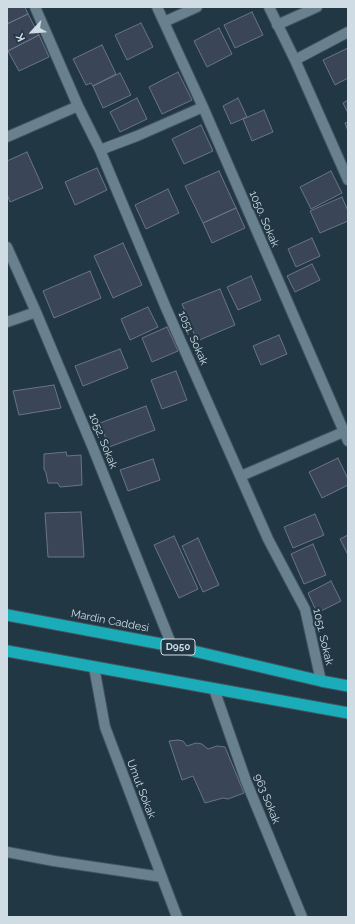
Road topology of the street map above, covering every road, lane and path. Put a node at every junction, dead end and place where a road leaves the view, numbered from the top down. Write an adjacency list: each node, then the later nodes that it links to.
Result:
1 (35, 7): 10 (street, 1051. Sokak)
2 (157, 7): 6 (street, 1050. Sokak)
3 (197, 7): 6 (street)
4 (269, 7): 7 (street)
5 (317, 7): 7 (street)
6 (164, 22): 11 (street, 1050. Sokak)
7 (277, 25): 9 (street)
8 (348, 32): 9 (street)
9 (295, 60): 14 (street)
10 (78, 106): 12 (street); 13 (street, 1051. Sokak)
11 (203, 107): 13 (street); 19 (street, 1050. Sokak)
12 (7, 137)
13 (100, 150): 20 (street, 1051. Sokak)
14 (345, 165): 15 (street)
15 (348, 180)
16 (7, 247): 17 (street, 1052. Sokak)
17 (36, 312): 18 (street); 22 (street, 1052. Sokak)
18 (7, 322)
19 (346, 434): 20 (street)
20 (241, 476): 25 (street, 1051. Sokak)
21 (7, 615): 22 (highway, Mardin Caddesi / D950)
22 (172, 646): 25 (highway, Mardin Caddesi / D950)
23 (7, 651): 24 (highway)
24 (94, 667): 27 (highway); 30 (street, Umut Sokak)
25 (320, 681): 26 (highway, Mardin Caddesi / D950)
26 (348, 686)
27 (214, 689): 28 (highway); 32 (street, 963 Sokak)
28 (348, 713)
29 (7, 852): 30 (street)
30 (162, 877): 31 (street, Umut Sokak)
31 (177, 917)
32 (302, 917)

